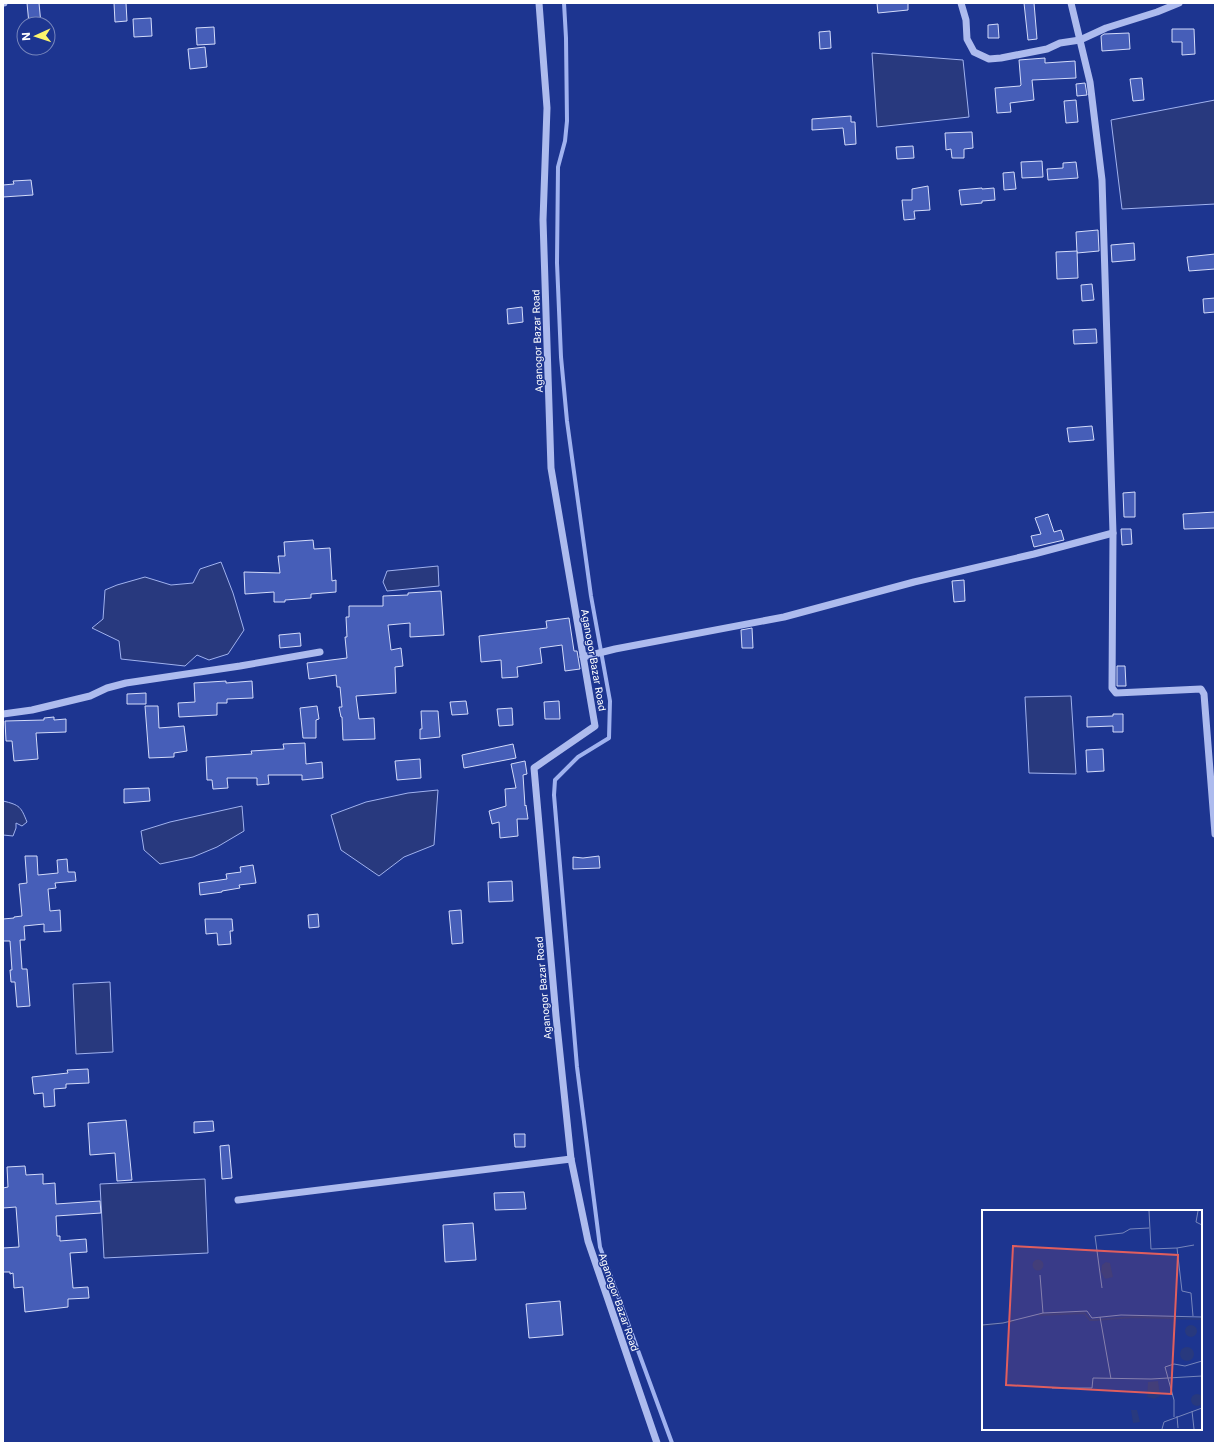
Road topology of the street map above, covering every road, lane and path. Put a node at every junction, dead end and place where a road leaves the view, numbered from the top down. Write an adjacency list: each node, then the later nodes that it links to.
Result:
1 (539, 3): 8 (street, Aganogor Bazar Road)
2 (961, 3): 5 (street)
3 (1071, 3): 5 (street)
4 (1179, 3): 5 (street)
5 (1080, 40): 6 (street)
6 (1113, 533): 8 (street); 10 (street)
7 (320, 652): 9 (street)
8 (583, 657): 11 (street, Aganogor Bazar Road)
9 (3, 714)
10 (1215, 834)
11 (571, 1159): 12 (street); 13 (street, Aganogor Bazar Road)
12 (238, 1200)
13 (657, 1443)

